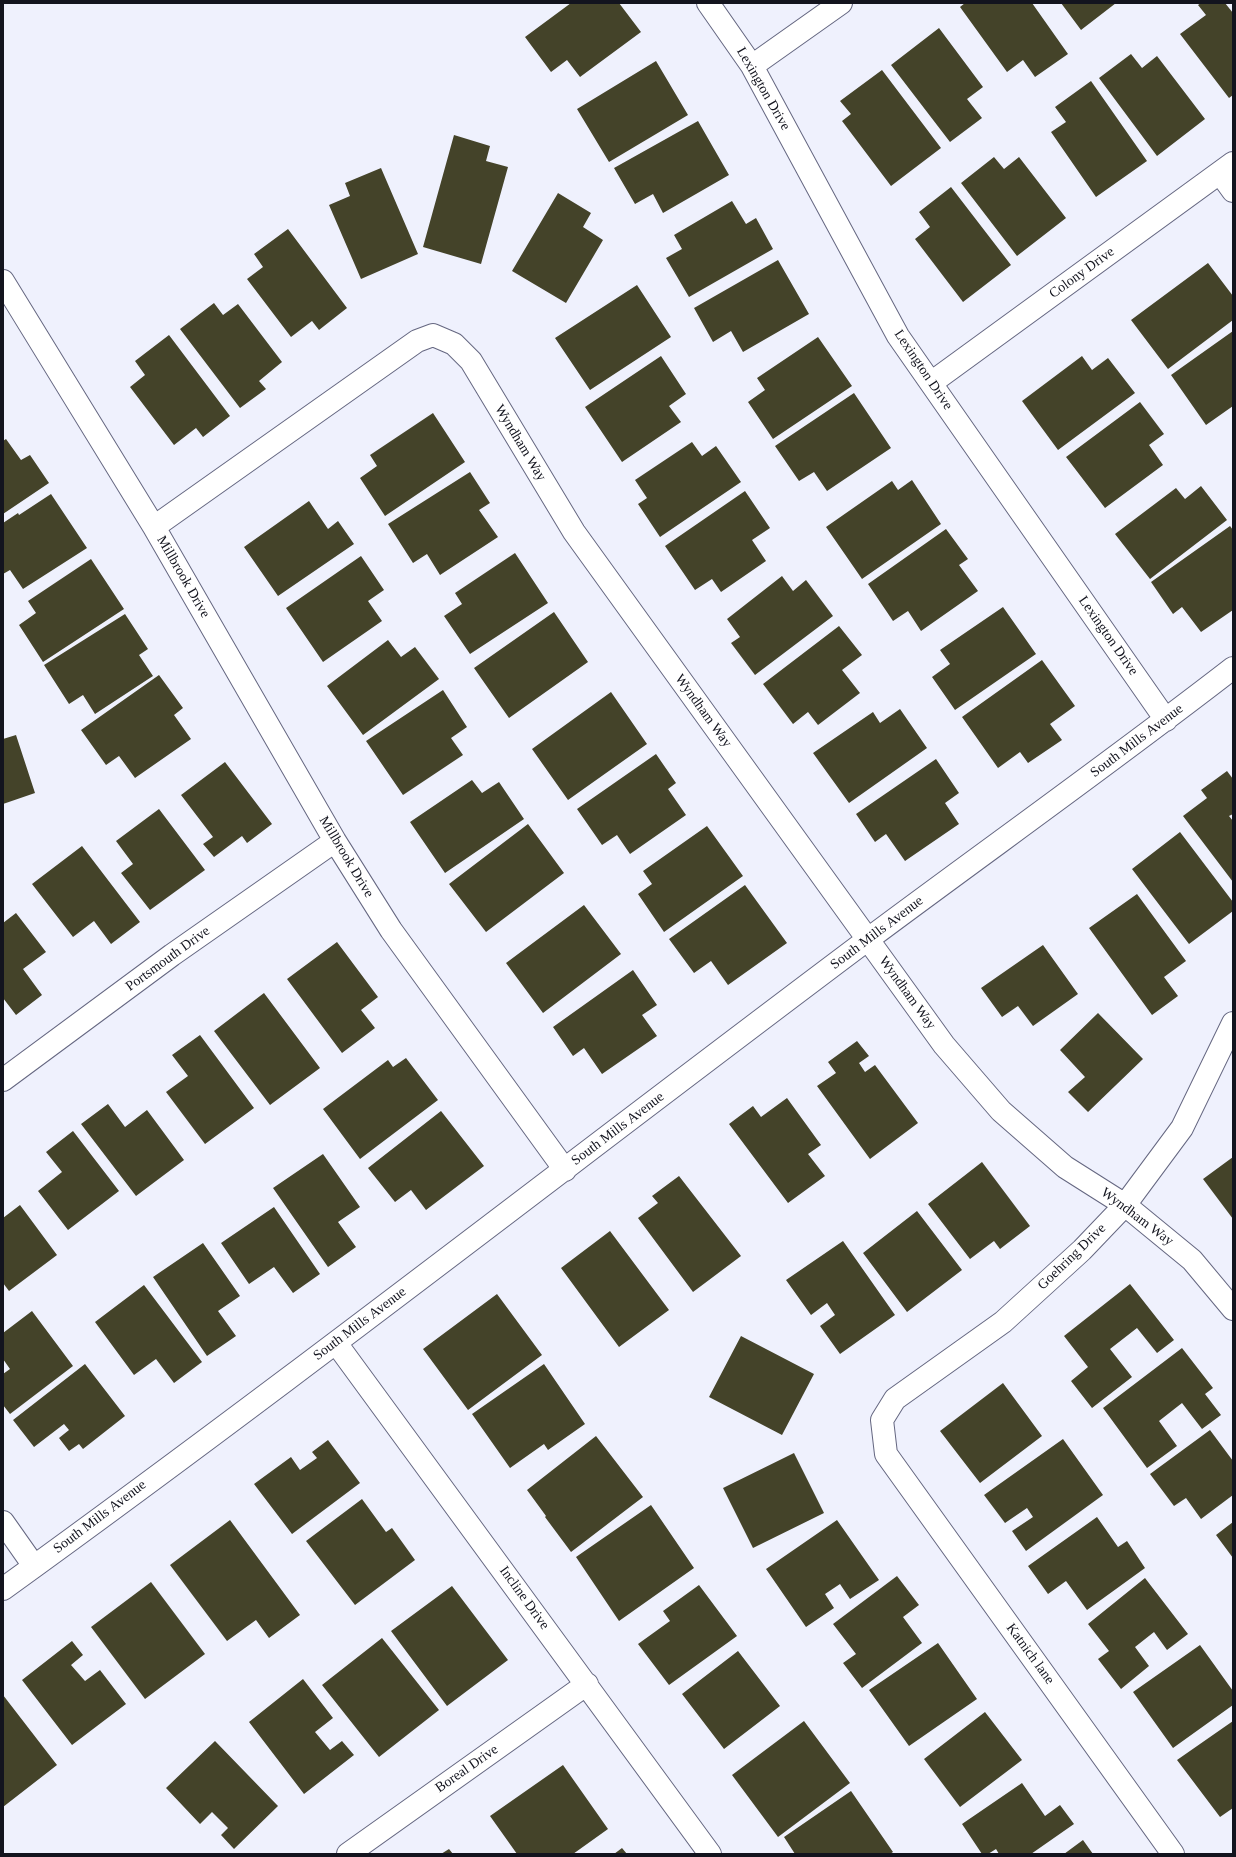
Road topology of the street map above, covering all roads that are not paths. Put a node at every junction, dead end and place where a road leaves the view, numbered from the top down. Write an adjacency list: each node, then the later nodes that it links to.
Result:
1 (708, 3): 3 (street, Lexington Drive)
2 (841, 3): 3 (street)
3 (752, 66): 7 (street, Lexington Drive)
4 (1226, 168): 5 (street); 7 (street, Colony Drive)
5 (1233, 191)
6 (3, 281): 8 (street, Millbrook Drive)
7 (931, 383): 10 (street, Lexington Drive)
8 (154, 527): 11 (street, Millbrook Drive); 12 (street, Wyndham Way)
9 (1233, 668): 10 (street, South Mills Avenue)
10 (1166, 720): 12 (street, South Mills Avenue)
11 (335, 841): 14 (street, Portsmouth Drive); 15 (street, Millbrook Drive)
12 (868, 939): 15 (street, South Mills Avenue); 16 (street, Wyndham Way)
13 (1233, 1023): 16 (street, Goehring Drive)
14 (3, 1080)
15 (565, 1170): 18 (street, South Mills Avenue)
16 (1125, 1205): 17 (street, Wyndham Way); 19 (street, Goehring Drive)
17 (1233, 1309)
18 (336, 1343): 21 (street, South Mills Avenue); 23 (street, Incline Drive)
19 (886, 1454): 26 (street, Katnich lane)
20 (3, 1522): 21 (street)
21 (34, 1566): 22 (street, South Mills Avenue)
22 (3, 1588)
23 (587, 1684): 24 (street, Boreal Drive); 25 (street, Incline Drive)
24 (348, 1854)
25 (710, 1854)
26 (1173, 1854)

